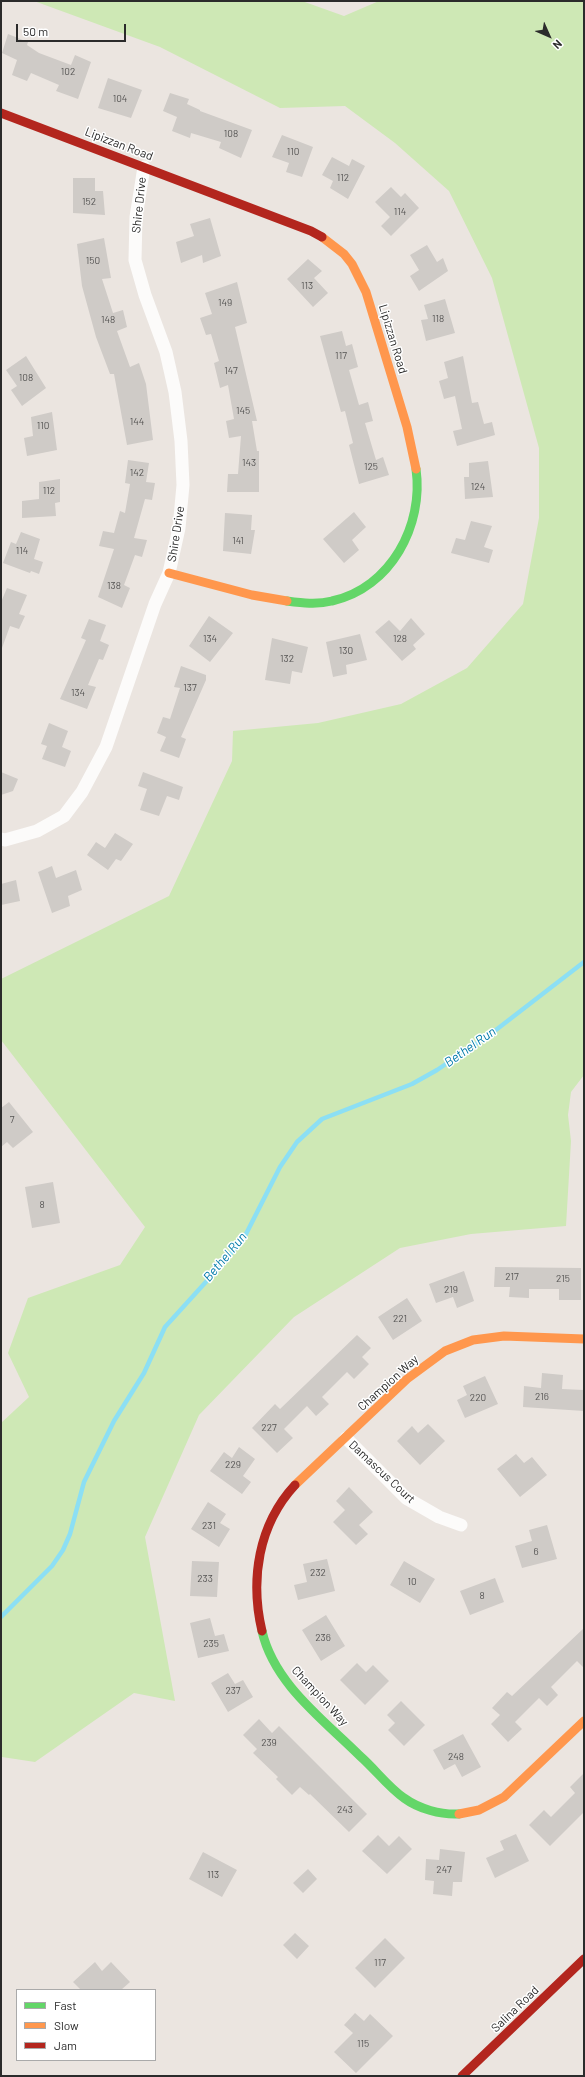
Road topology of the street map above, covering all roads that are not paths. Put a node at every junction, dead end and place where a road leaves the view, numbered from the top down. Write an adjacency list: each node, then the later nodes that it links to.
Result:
1 (1, 113): 2 (street, Lipizzan Road)
2 (144, 167): 3 (street, Shire Drive); 3 (street, Lipizzan Road)
3 (170, 573): 4 (street, Shire Drive)
4 (1, 839)
5 (584, 1339): 6 (street, Champion Way)
6 (346, 1438): 7 (street, Damascus Court); 8 (street, Champion Way)
7 (461, 1525)
8 (584, 1721)
9 (584, 1959): 10 (street, Salina Road)
10 (462, 2076)

